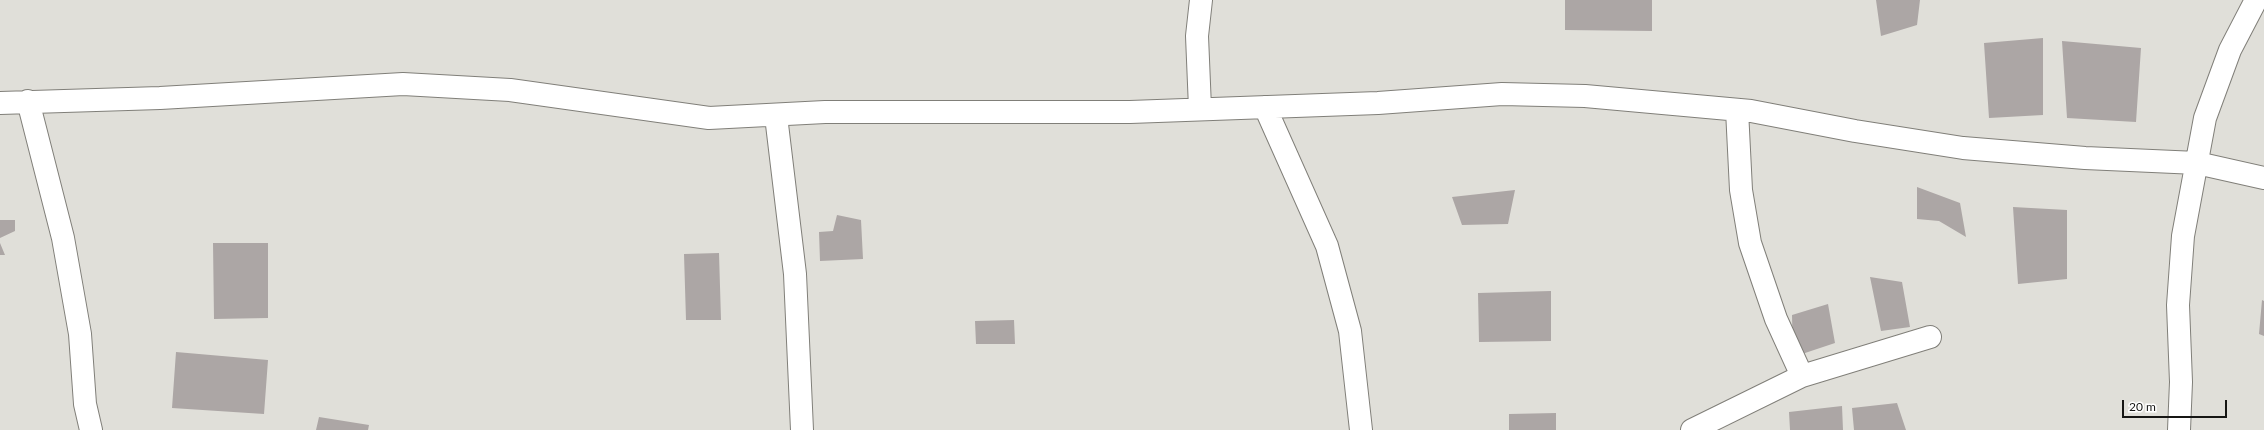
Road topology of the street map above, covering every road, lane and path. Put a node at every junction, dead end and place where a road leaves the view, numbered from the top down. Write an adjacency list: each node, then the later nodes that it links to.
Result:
1 (1201, 0): 6 (street)
2 (2256, 0): 9 (street)
3 (28, 101): 4 (street); 8 (street); 13 (street)
4 (0, 103)
5 (1265, 107): 6 (street); 7 (street); 15 (street)
6 (1200, 108): 8 (street)
7 (1737, 110): 9 (street); 12 (street)
8 (776, 116): 14 (street)
9 (2196, 163): 10 (street); 17 (street)
10 (2264, 178)
11 (1930, 338): 12 (street)
12 (1802, 376): 16 (street)
13 (91, 430)
14 (802, 430)
15 (1361, 430)
16 (1692, 430)
17 (2179, 430)

